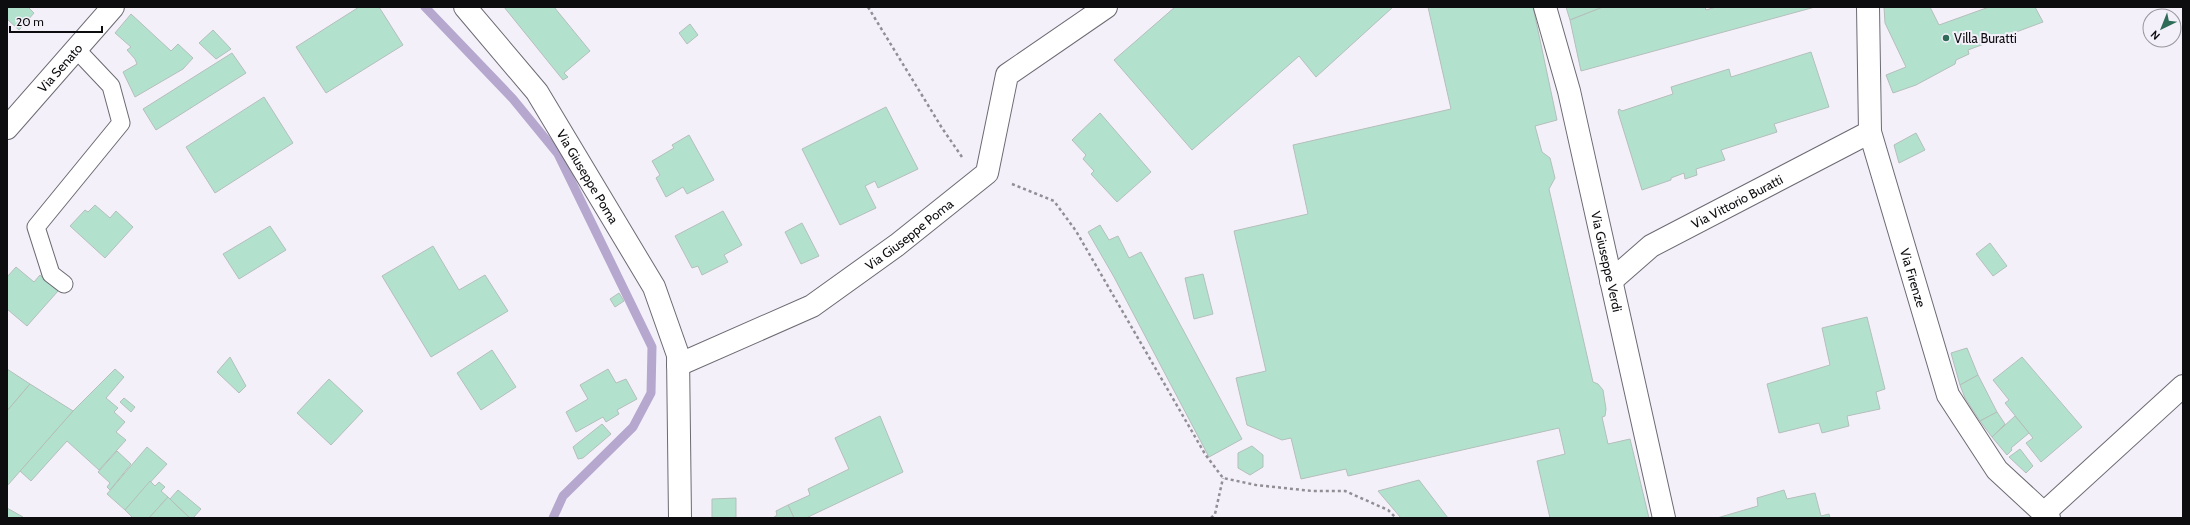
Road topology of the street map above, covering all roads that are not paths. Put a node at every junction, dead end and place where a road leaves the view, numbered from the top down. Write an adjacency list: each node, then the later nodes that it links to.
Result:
1 (113, 7): 6 (street, Via Senato)
2 (465, 7): 11 (street, Via Giuseppe Poma)
3 (1106, 7): 11 (street, Via Giuseppe Poma)
4 (1545, 7): 9 (street, Via Giuseppe Verdi)
5 (1868, 7): 8 (street, Via Firenze)
6 (76, 49): 7 (street, Via Senato); 10 (lane)
7 (7, 128)
8 (1870, 132): 9 (street, Via Vittorio Buratti); 13 (street, Via Firenze)
9 (1612, 281): 15 (street, Via Giuseppe Verdi)
10 (64, 284)
11 (678, 365): 14 (street, Via Giuseppe Poma)
12 (2183, 386): 13 (street, Via Firenze)
13 (2046, 516)
14 (680, 518)
15 (1664, 518)

